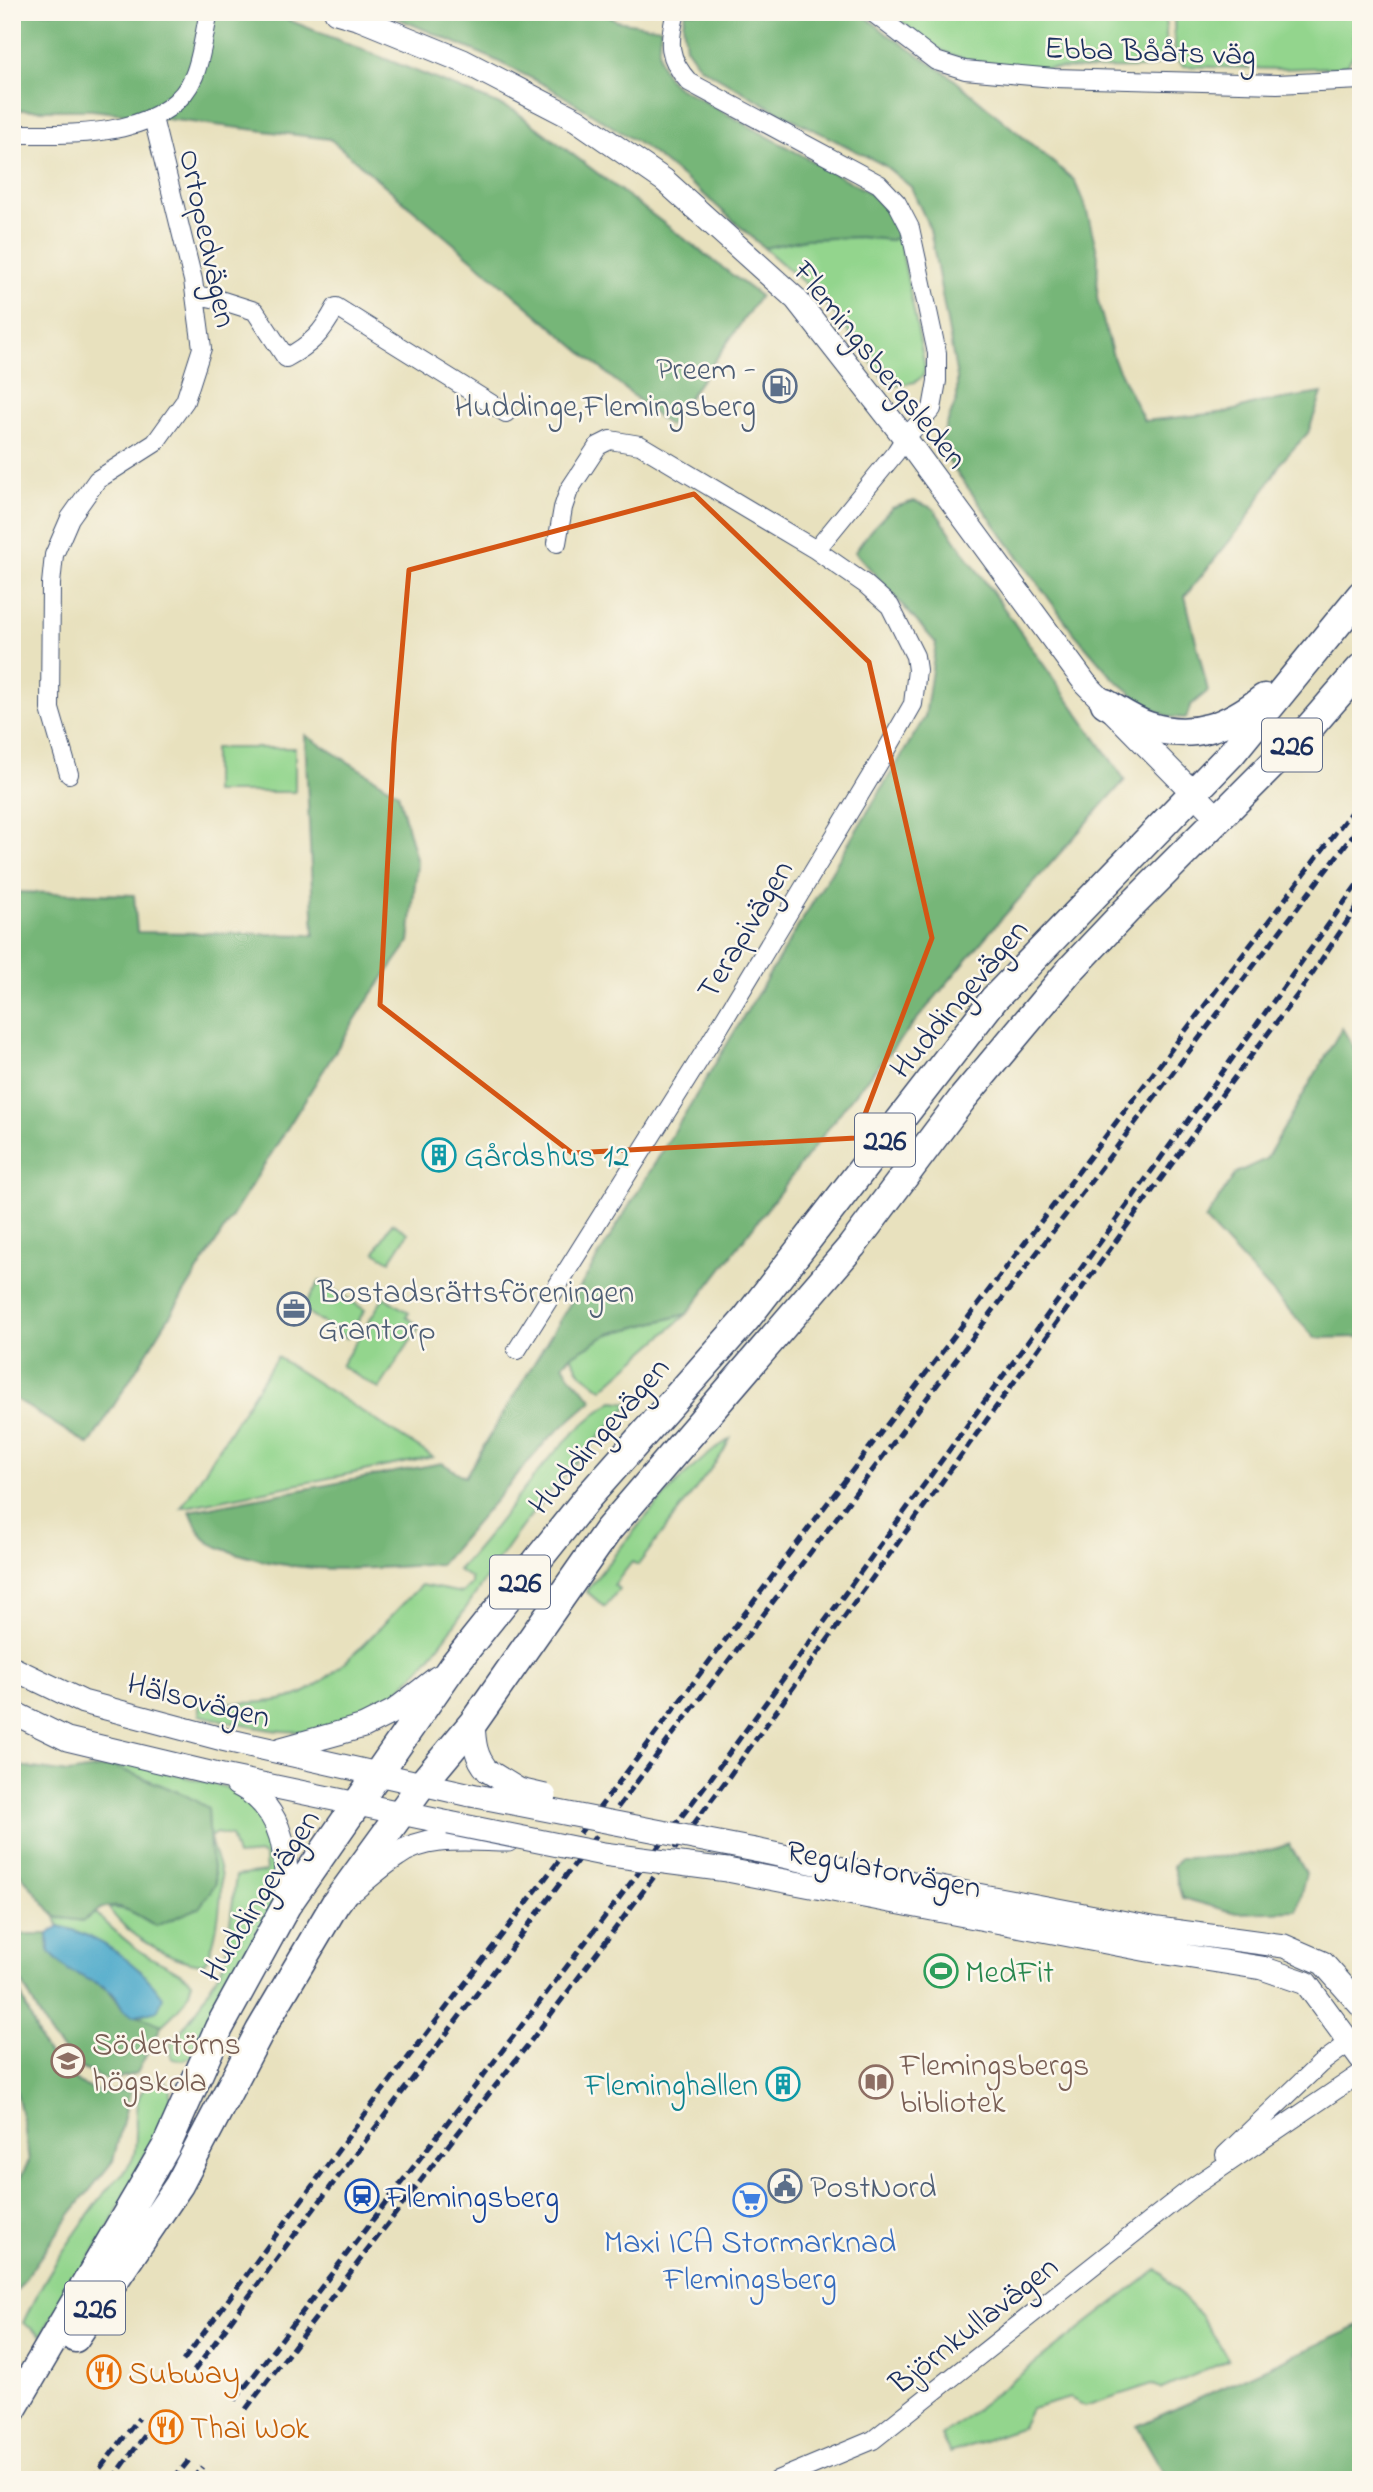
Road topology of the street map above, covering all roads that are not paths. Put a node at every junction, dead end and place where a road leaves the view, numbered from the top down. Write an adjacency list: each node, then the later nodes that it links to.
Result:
1 (209, 12): 6 (street)
2 (336, 12): 10 (street, Flemingsbergsleden)
3 (676, 12): 10 (street)
4 (872, 12): 5 (street, Ebba Bååts väg)
5 (1361, 80)
6 (153, 118): 7 (street); 8 (street, Ortopedvägen)
7 (12, 134)
8 (196, 295): 9 (street); 17 (street, Ortopedvägen)
9 (506, 413)
10 (905, 438): 12 (street); 16 (street, Flemingsbergsleden)
11 (557, 543): 12 (street, Terapivägen)
12 (816, 550): 20 (street, Terapivägen)
13 (1361, 595): 14 (main road, Huddingevägen / 226)
14 (1301, 667): 16 (main road); 18 (main road, Huddingevägen / 226)
15 (1361, 668): 19 (main road, 226)
16 (1105, 703): 18 (street, Flemingsbergsleden)
17 (69, 774)
18 (1193, 792): 19 (street, Flemingsbergsleden); 21 (main road, Huddingevägen / 226)
19 (1219, 819): 24 (main road, 226)
20 (517, 1350)
21 (452, 1667): 25 (street); 26 (main road, Huddingevägen / 226)
22 (12, 1668): 25 (street, Hälsovägen)
23 (12, 1712): 27 (street)
24 (472, 1723): 28 (main road, 226); 32 (street, bridge)
25 (275, 1751): 26 (street, Hälsovägen)
26 (377, 1774): 28 (street, Regulatorvägen); 29 (main road, Huddingevägen / 226)
27 (218, 1775): 29 (street); 34 (street)
28 (422, 1784): 30 (main road, 226); 32 (street, Regulatorvägen, bridge)
29 (356, 1804): 30 (street, Regulatorvägen); 34 (main road, Huddingevägen / 226)
30 (401, 1813): 31 (street, Regulatorvägen); 33 (main road, 226)
31 (444, 1832): 33 (street); 35 (street, Regulatorvägen, bridge)
32 (755, 1850): 35 (street, Regulatorvägen)
33 (335, 1904): 41 (main road, 226)
34 (286, 1906): 40 (main road, Huddingevägen / 226)
35 (1153, 1939): 36 (street, Regulatorvägen); 37 (street, Regulatorvägen)
36 (1361, 2006)
37 (1357, 2045): 39 (street, Björnkullavägen)
38 (1361, 2073): 39 (street, Björnkullavägen)
39 (1190, 2189): 42 (street, Björnkullavägen)
40 (12, 2410)
41 (12, 2430)
42 (777, 2480)

